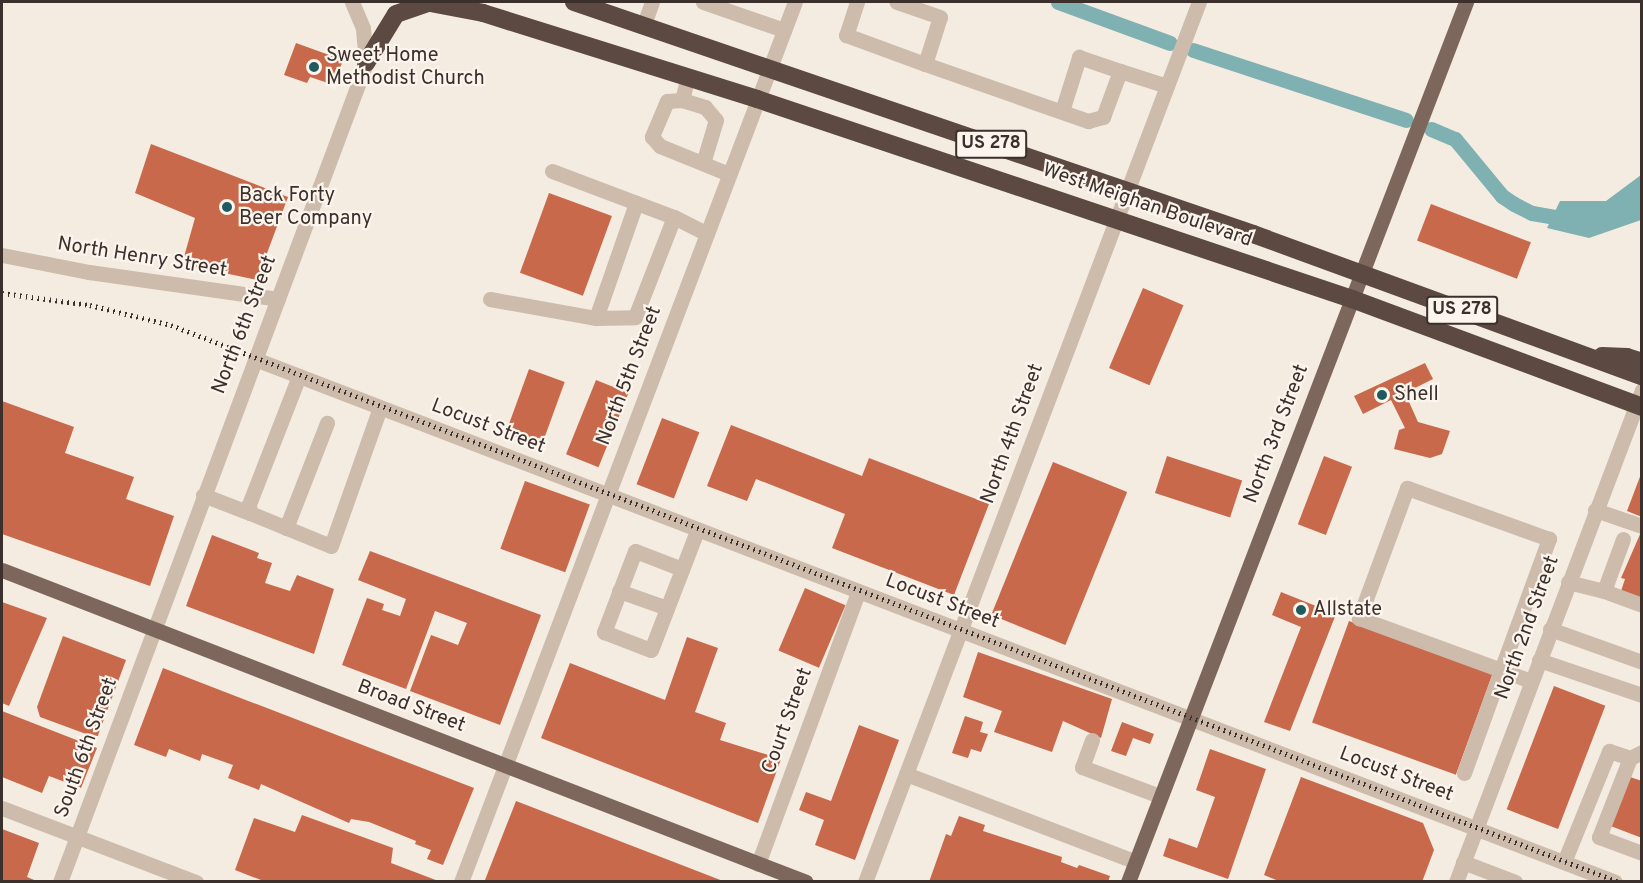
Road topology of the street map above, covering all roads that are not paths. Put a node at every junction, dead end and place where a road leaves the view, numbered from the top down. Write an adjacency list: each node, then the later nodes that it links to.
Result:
1 (352, 2): 13 (street, North 6th Street)
2 (428, 2): 13 (highway); 17 (highway, West Meighan Boulevard / US 278)
3 (574, 2): 11 (highway, West Meighan Boulevard / US 278)
4 (652, 2): 11 (street)
5 (702, 2): 12 (street)
6 (795, 2): 12 (street, North 5th Street)
7 (857, 2): 14 (street)
8 (897, 2): 14 (street)
9 (1199, 2): 18 (street, North 4th Street)
10 (1466, 2): 31 (main road, North 3rd Street)
11 (644, 24): 15 (highway, West Meighan Boulevard / US 278)
12 (784, 30): 15 (street, North 5th Street)
13 (366, 63): 34 (street, North 6th Street)
14 (925, 64): 21 (street)
15 (771, 66): 19 (street, North 5th Street); 25 (highway, West Meighan Boulevard / US 278)
16 (1120, 70): 18 (street); 21 (street); 21 (street)
17 (688, 76): 19 (highway, West Meighan Boulevard / US 278); 20 (street)
18 (1167, 86): 25 (street, North 4th Street)
19 (757, 99): 24 (street, North 5th Street); 28 (highway, West Meighan Boulevard / US 278)
20 (682, 100): 22 (street); 22 (street)
21 (1062, 111)
22 (703, 163): 24 (street)
23 (552, 171): 26 (street)
24 (729, 174): 29 (street, North 5th Street)
25 (1127, 190): 28 (street, North 4th Street); 31 (highway, West Meighan Boulevard / US 278)
26 (636, 203): 27 (street); 35 (street)
27 (674, 217): 29 (street); 35 (street)
28 (1115, 220): 33 (highway, West Meighan Boulevard / US 278); 62 (street, North 4th Street)
29 (707, 234): 45 (street, North 5th Street)
30 (2, 255): 34 (street, North Henry Street)
31 (1361, 274): 33 (main road, North 3rd Street); 36 (highway, West Meighan Boulevard / US 278)
32 (490, 299): 35 (street)
33 (1352, 299): 41 (highway, West Meighan Boulevard / US 278); 68 (main road, North 3rd Street)
34 (278, 300): 37 (street, North 6th Street)
35 (596, 318)
36 (1563, 346): 38 (highway); 40 (highway, West Meighan Boulevard / US 278)
37 (255, 359): 39 (street, Locust Street); 44 (street, North 6th Street)
38 (1641, 362)
39 (299, 376): 42 (street, Locust Street); 47 (street)
40 (1641, 376)
41 (1640, 402): 46 (street, North 2nd Street)
42 (381, 408): 45 (street, Locust Street); 49 (street)
43 (327, 423): 49 (street)
44 (203, 495): 47 (street); 60 (street, North 6th Street)
45 (606, 495): 50 (street, Locust Street); 71 (street, North 5th Street)
46 (1595, 510): 48 (street); 54 (street, North 2nd Street)
47 (250, 513): 49 (street)
48 (1641, 526)
49 (286, 528)
50 (697, 531): 52 (street); 57 (street, Locust Street)
51 (1623, 539): 56 (street)
52 (682, 569): 55 (street); 59 (street)
53 (2, 570): 60 (main road, Broad Street)
54 (1568, 582): 56 (street); 61 (street, North 2nd Street)
55 (619, 591): 59 (street); 59 (street)
56 (1604, 591): 58 (street)
57 (858, 592): 62 (street, Locust Street); 82 (street, Court Street)
58 (1641, 605)
59 (667, 608)
60 (152, 629): 71 (main road, Broad Street); 77 (street, South 6th Street)
61 (1550, 629): 63 (street, North 2nd Street); 64 (street)
62 (961, 632): 68 (street, Locust Street); 73 (street, North 4th Street)
63 (1539, 660): 66 (street, North 2nd Street); 67 (street)
64 (1641, 662)
65 (1501, 670): 65 (street); 66 (street); 72 (street)
66 (1531, 681): 76 (street, North 2nd Street)
67 (1641, 695)
68 (1190, 718): 74 (main road, North 3rd Street); 76 (street, Locust Street)
69 (1092, 740): 74 (street)
70 (1636, 755): 78 (street); 81 (street)
71 (507, 767): 82 (main road, Broad Street); 85 (street, North 5th Street)
72 (1464, 773)
73 (906, 774): 79 (street); 87 (street, North 4th Street)
74 (1160, 796): 79 (main road, North 3rd Street)
75 (2, 808): 77 (street)
76 (1476, 828): 80 (street, North 2nd Street); 81 (street, Locust Street)
77 (78, 835): 83 (street, South 6th Street); 84 (street)
78 (1641, 853)
79 (1136, 862): 88 (main road, North 3rd Street)
80 (1463, 862): 89 (street, North 2nd Street); 90 (street)
81 (1564, 862): 91 (street, Locust Street)
82 (758, 864): 86 (main road, Broad Street)
83 (60, 882)
84 (196, 882)
85 (461, 882)
86 (806, 882)
87 (865, 882)
88 (1128, 882)
89 (1456, 882)
90 (1515, 882)
91 (1615, 882)

